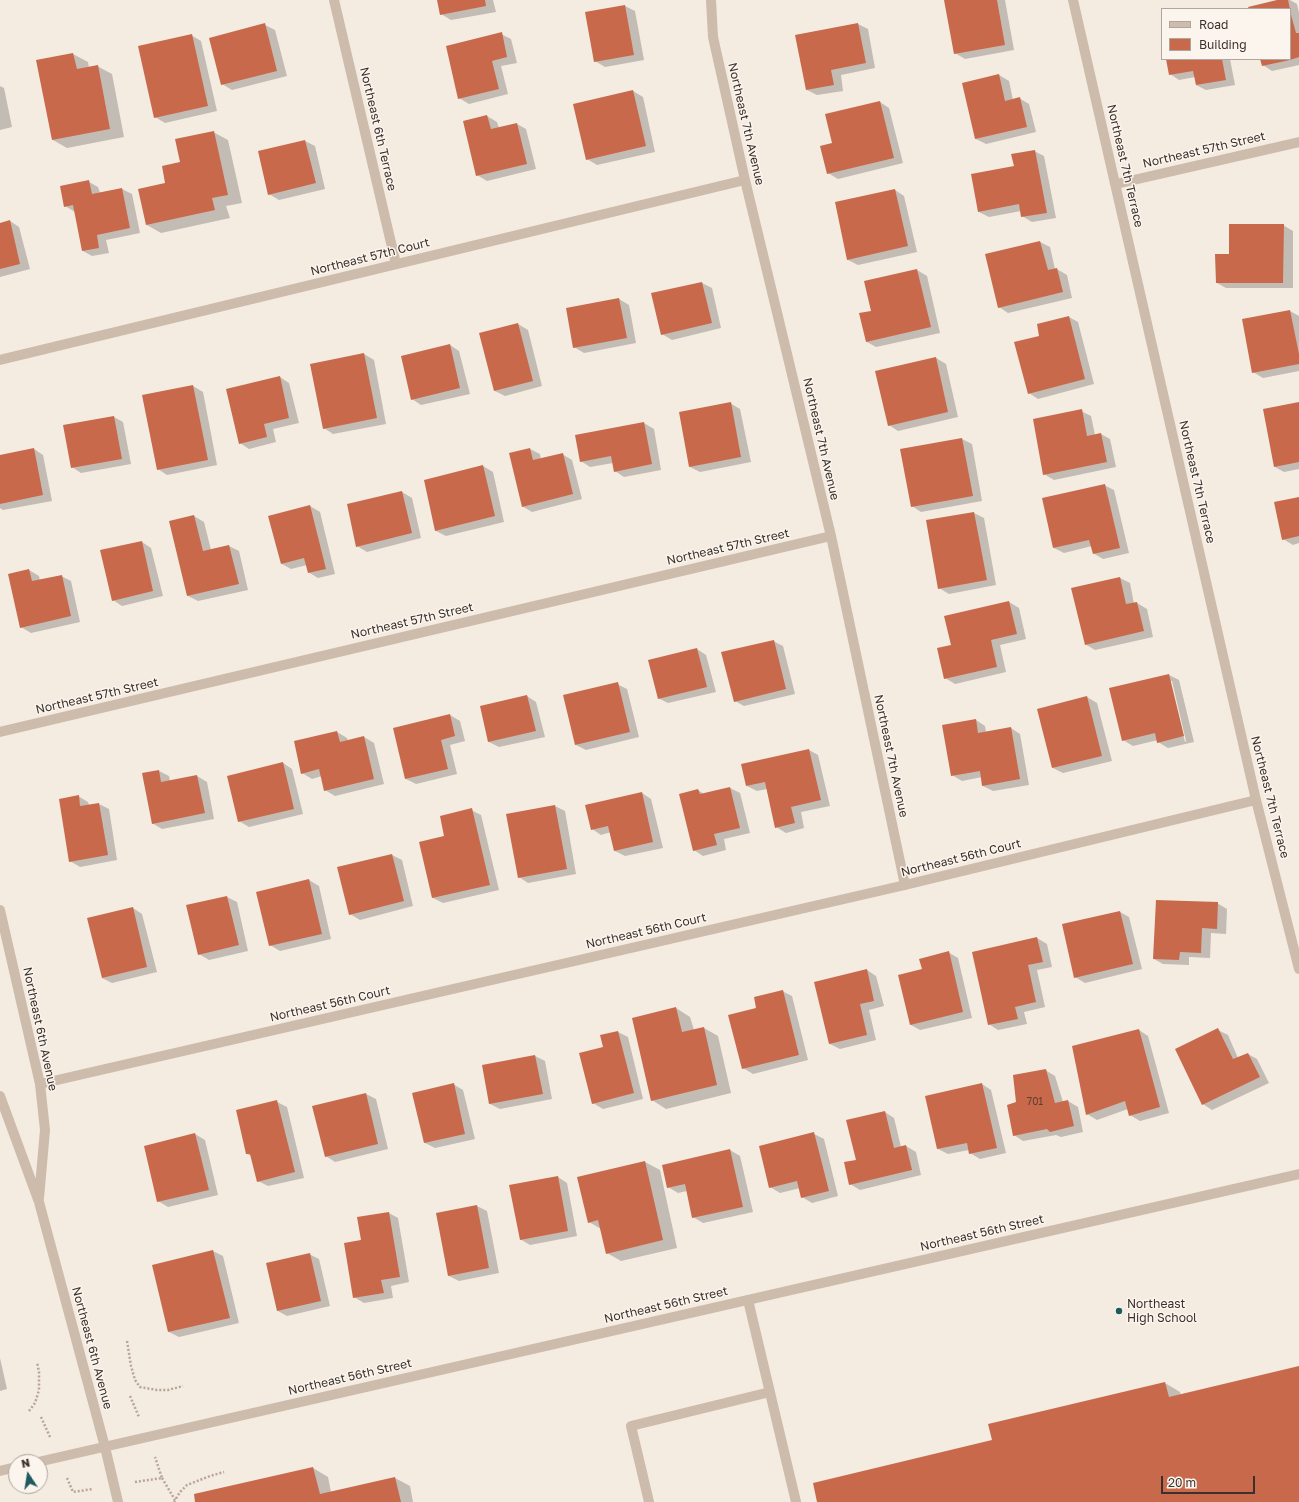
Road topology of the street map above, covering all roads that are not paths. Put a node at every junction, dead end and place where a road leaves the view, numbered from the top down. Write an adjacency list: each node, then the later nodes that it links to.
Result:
1 (334, 0): 7 (street, Northeast 6th Terrace)
2 (711, 0): 5 (street, Northeast 7th Avenue)
3 (1073, 0): 6 (street, Northeast 7th Terrace)
4 (1299, 142): 6 (street, Northeast 57th Street)
5 (746, 180): 7 (street, Northeast 57th Court); 9 (street, Northeast 7th Avenue)
6 (1116, 184): 11 (street, Northeast 7th Terrace)
7 (396, 264): 8 (street, Northeast 57th Court)
8 (0, 360)
9 (831, 536): 10 (street, Northeast 57th Street); 12 (street, Northeast 7th Avenue)
10 (0, 732)
11 (1256, 800): 12 (street, Northeast 56th Court); 14 (street, Northeast 7th Terrace)
12 (905, 885): 15 (street, Northeast 56th Court)
13 (0, 910): 15 (street, Northeast 6th Avenue)
14 (1299, 969)
15 (40, 1084): 18 (street, Northeast 6th Avenue)
16 (0, 1096): 18 (street, Northeast 6th Avenue)
17 (1299, 1174): 19 (street, Northeast 56th Street)
18 (39, 1202): 21 (street, Northeast 6th Avenue)
19 (748, 1300): 20 (street); 21 (street, Northeast 56th Street)
20 (770, 1392): 24 (street); 25 (street)
21 (106, 1447): 22 (street, Northeast 56th Street); 23 (street, Northeast 6th Avenue)
22 (48, 1460)
23 (118, 1502)
24 (649, 1502)
25 (796, 1502)

